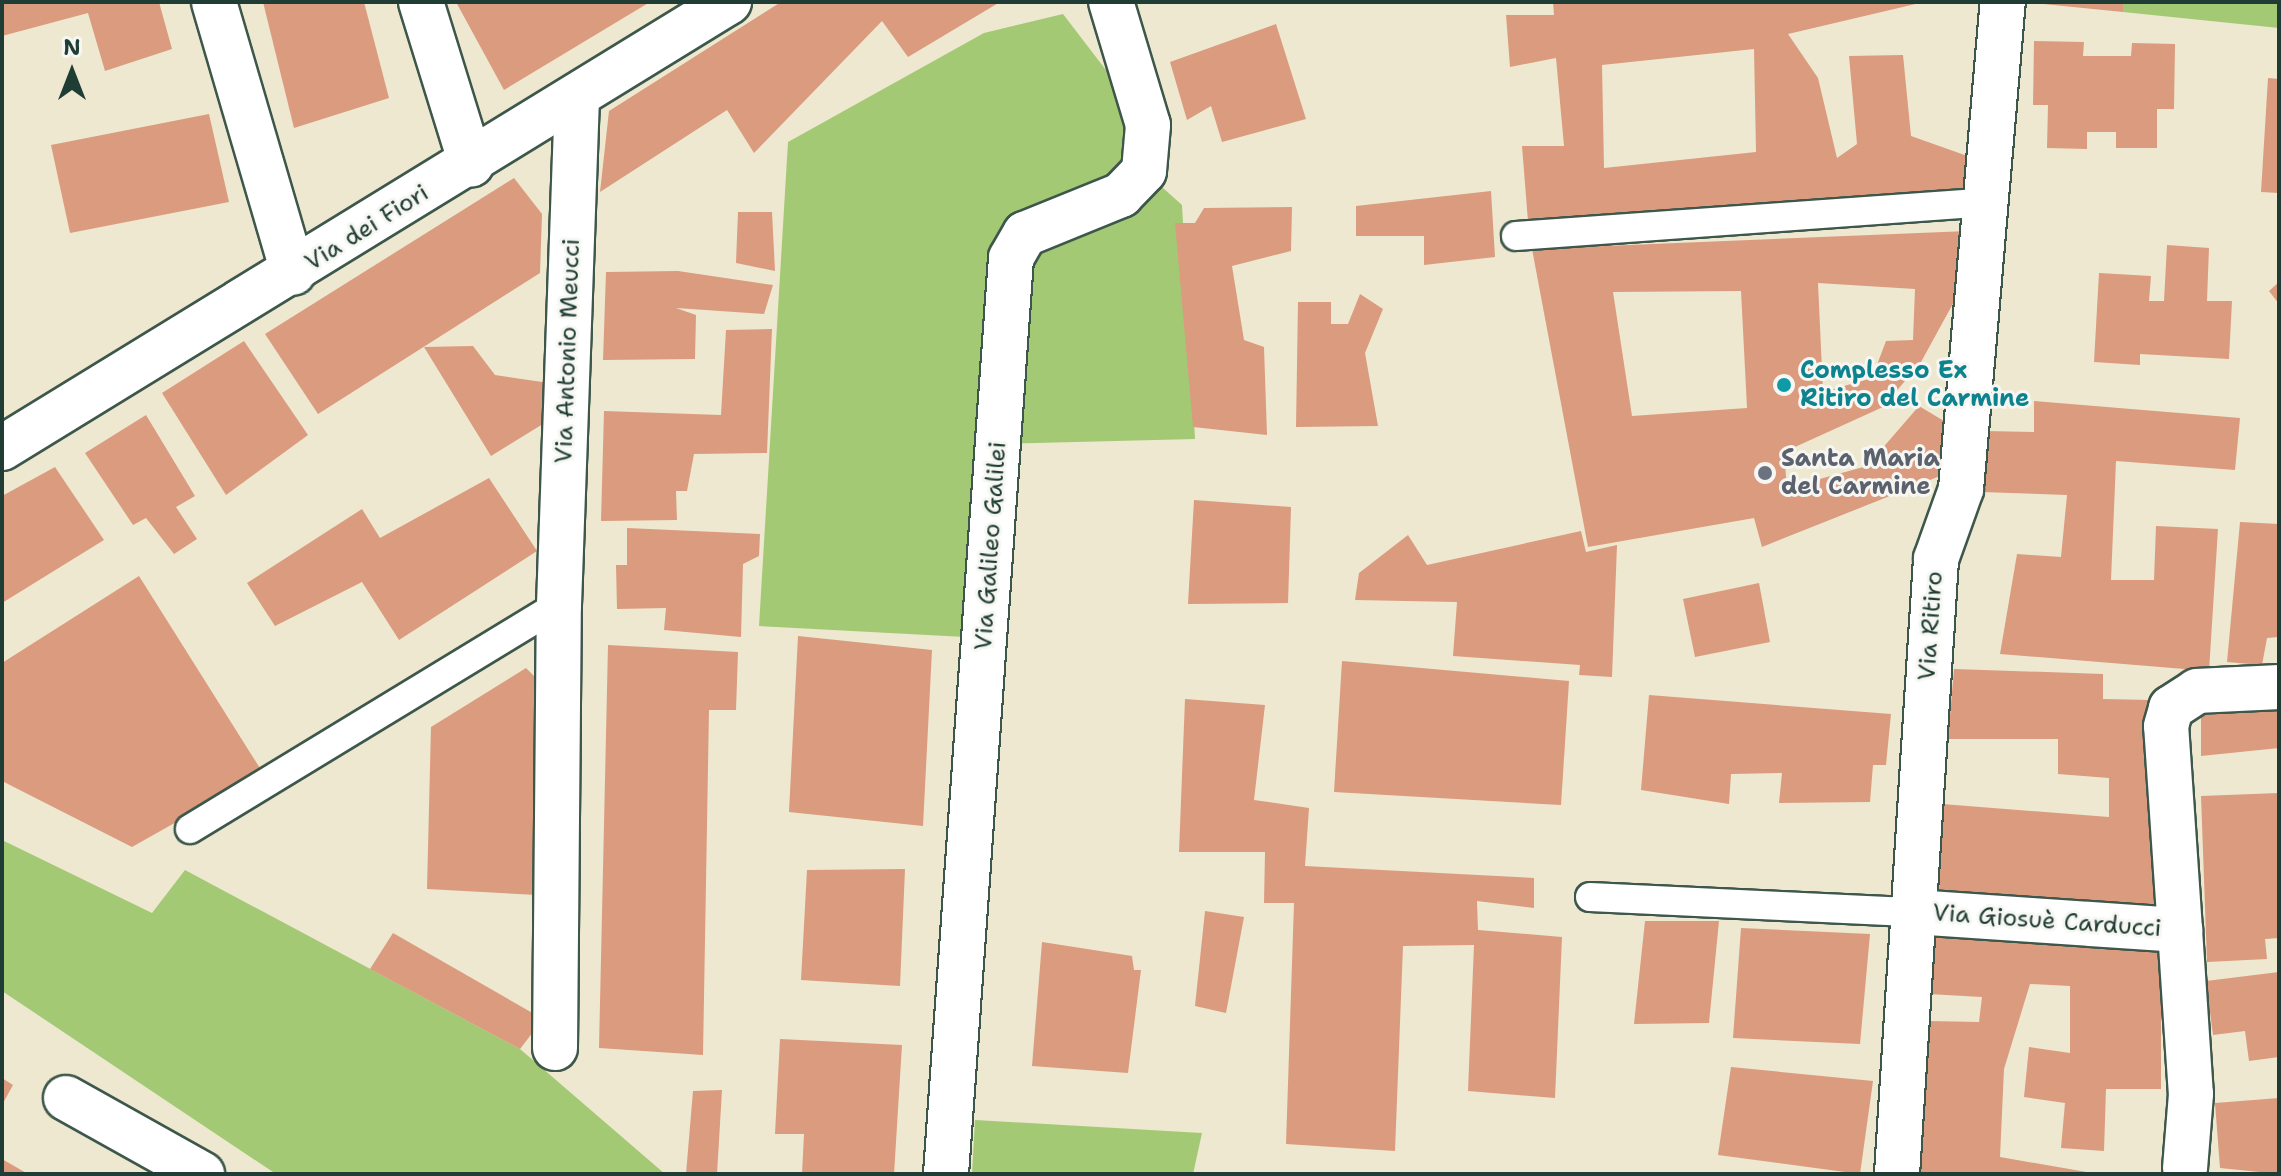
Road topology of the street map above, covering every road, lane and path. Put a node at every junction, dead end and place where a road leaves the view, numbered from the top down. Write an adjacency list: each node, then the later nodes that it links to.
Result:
1 (214, 2): 10 (street)
2 (421, 2): 7 (street)
3 (729, 2): 6 (street, Via dei Fiori)
4 (1111, 2): 22 (street, Via Galileo Galilei)
5 (2003, 2): 8 (street, Via Ritiro)
6 (577, 97): 7 (street, Via dei Fiori); 12 (street, Via Antonio Meucci)
7 (471, 164): 10 (street, Via dei Fiori)
8 (1985, 202): 9 (lane); 16 (street, Via Ritiro)
9 (1516, 236)
10 (293, 273): 11 (street, Via dei Fiori)
11 (2, 448)
12 (559, 605): 14 (lane); 18 (street, Via Antonio Meucci)
13 (2279, 687): 17 (street, Via Giosuè Carducci)
14 (190, 829)
15 (1590, 897): 16 (lane)
16 (1914, 912): 17 (street, Via Giosuè Carducci); 23 (street, Via Ritiro)
17 (2180, 930): 20 (street, Via Giosuè Carducci)
18 (555, 1048)
19 (66, 1098): 21 (street)
20 (2185, 1168)
21 (202, 1174)
22 (946, 1174)
23 (1897, 1174)

